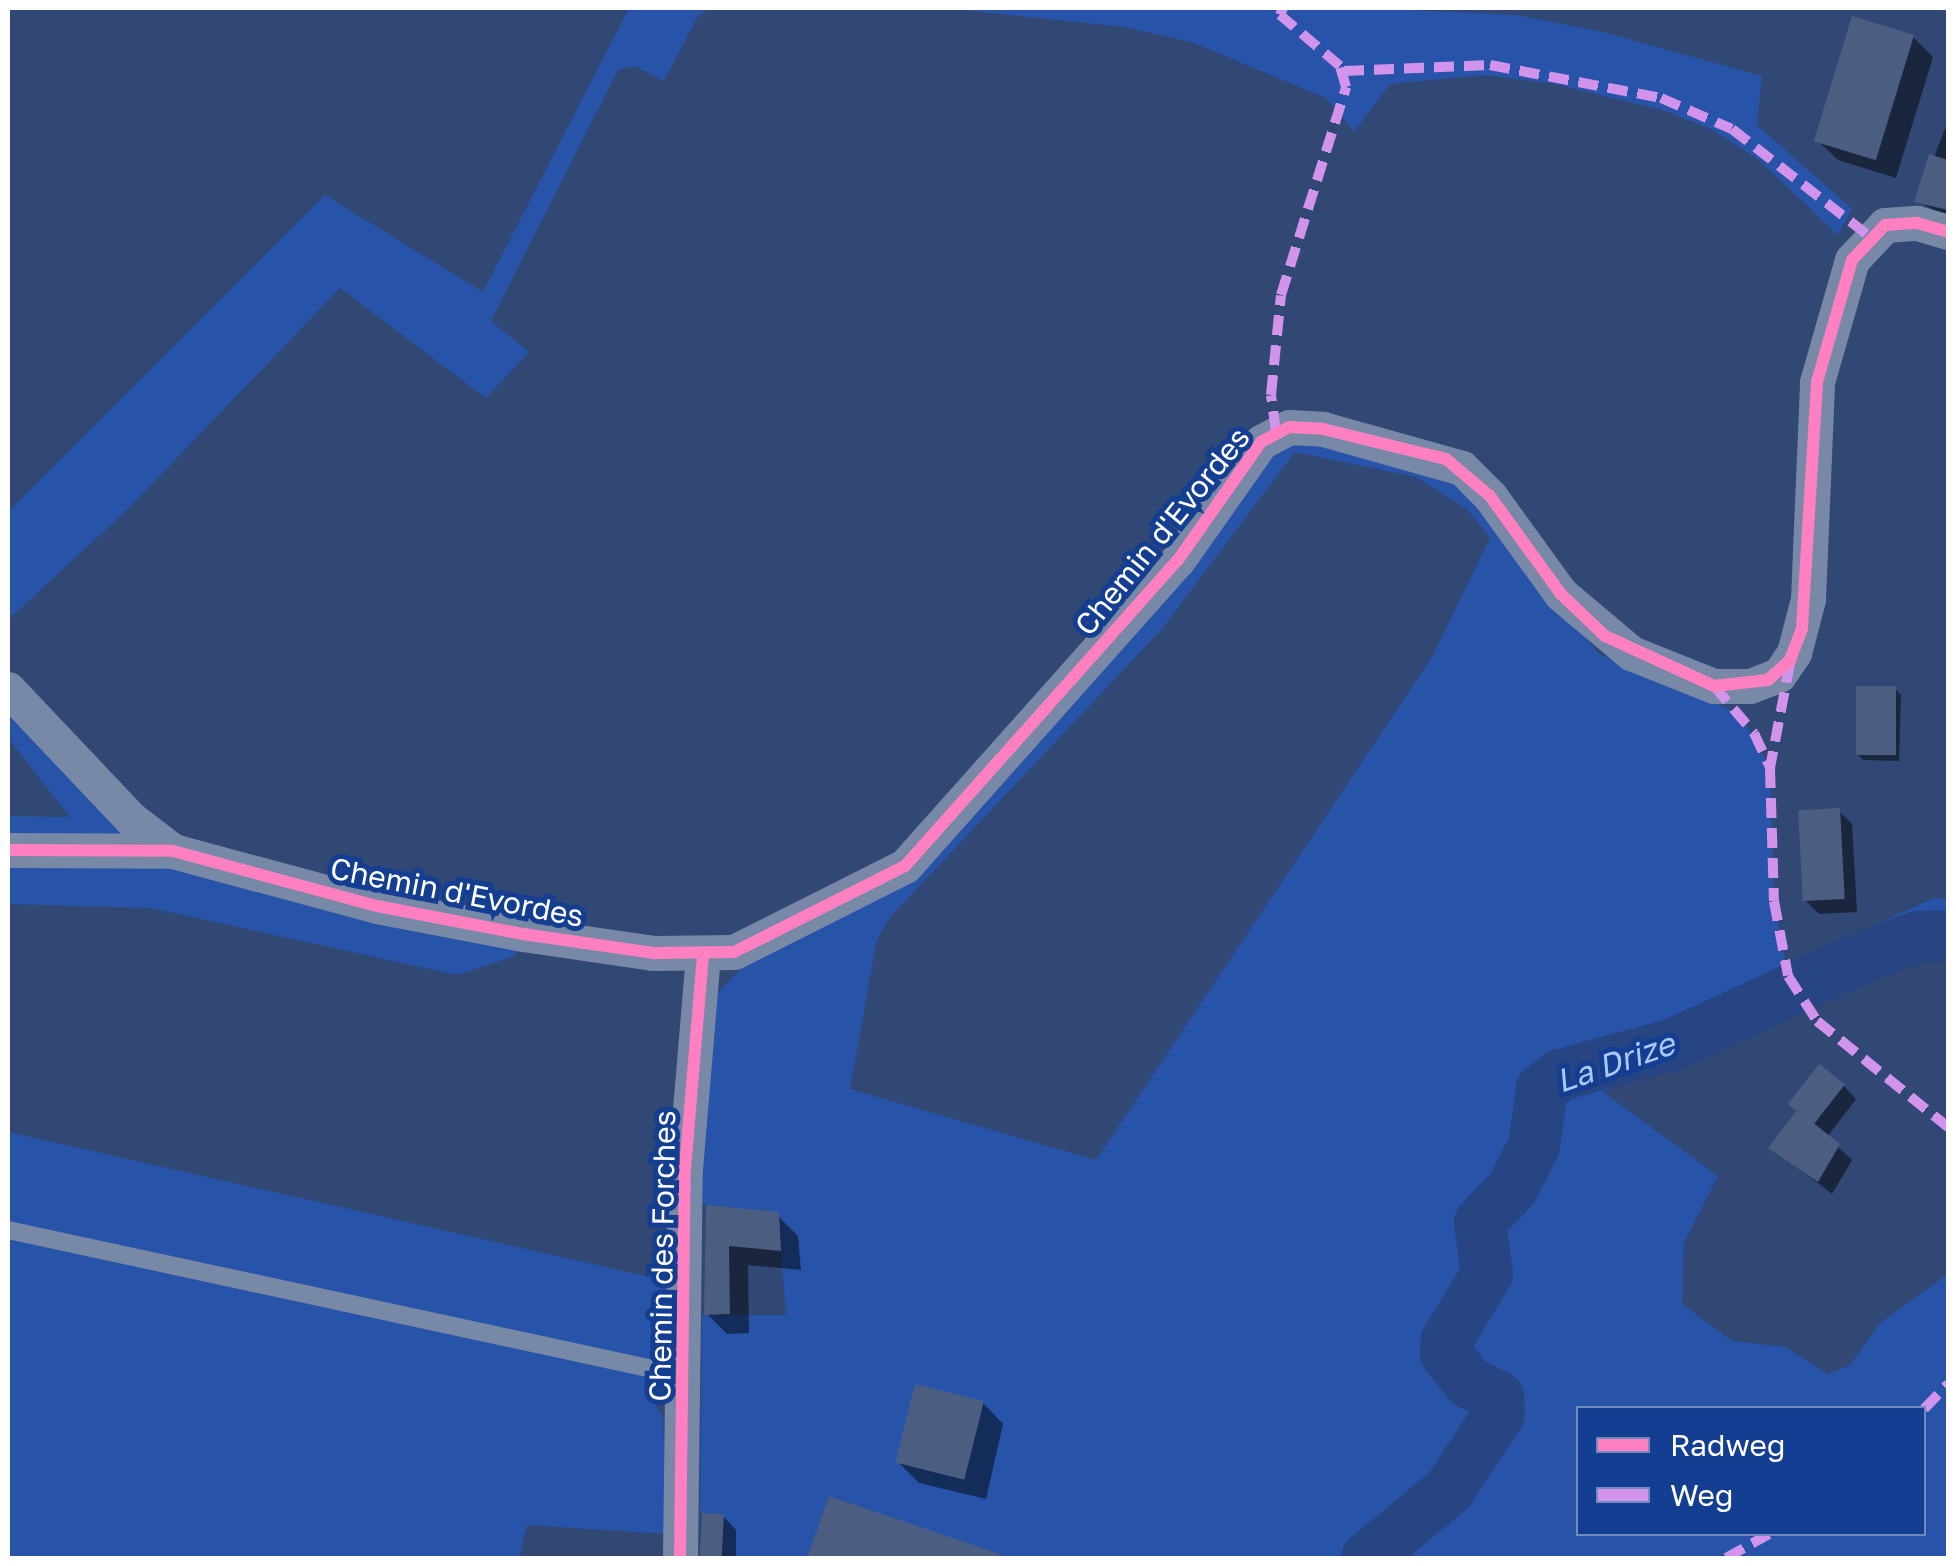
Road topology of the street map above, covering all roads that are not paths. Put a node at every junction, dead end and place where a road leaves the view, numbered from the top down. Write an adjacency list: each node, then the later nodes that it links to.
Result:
1 (1948, 232): 5 (street, Chemin d'Evordes)
2 (8, 689): 4 (street, Chemin d'Evordes)
3 (8, 850): 4 (street, Chemin d'Evordes)
4 (173, 851): 5 (street, Chemin d'Evordes)
5 (704, 956): 7 (street, Chemin des Forches)
6 (8, 1230): 7 (lane)
7 (685, 1376): 8 (street, Chemin des Forches)
8 (680, 1558)

